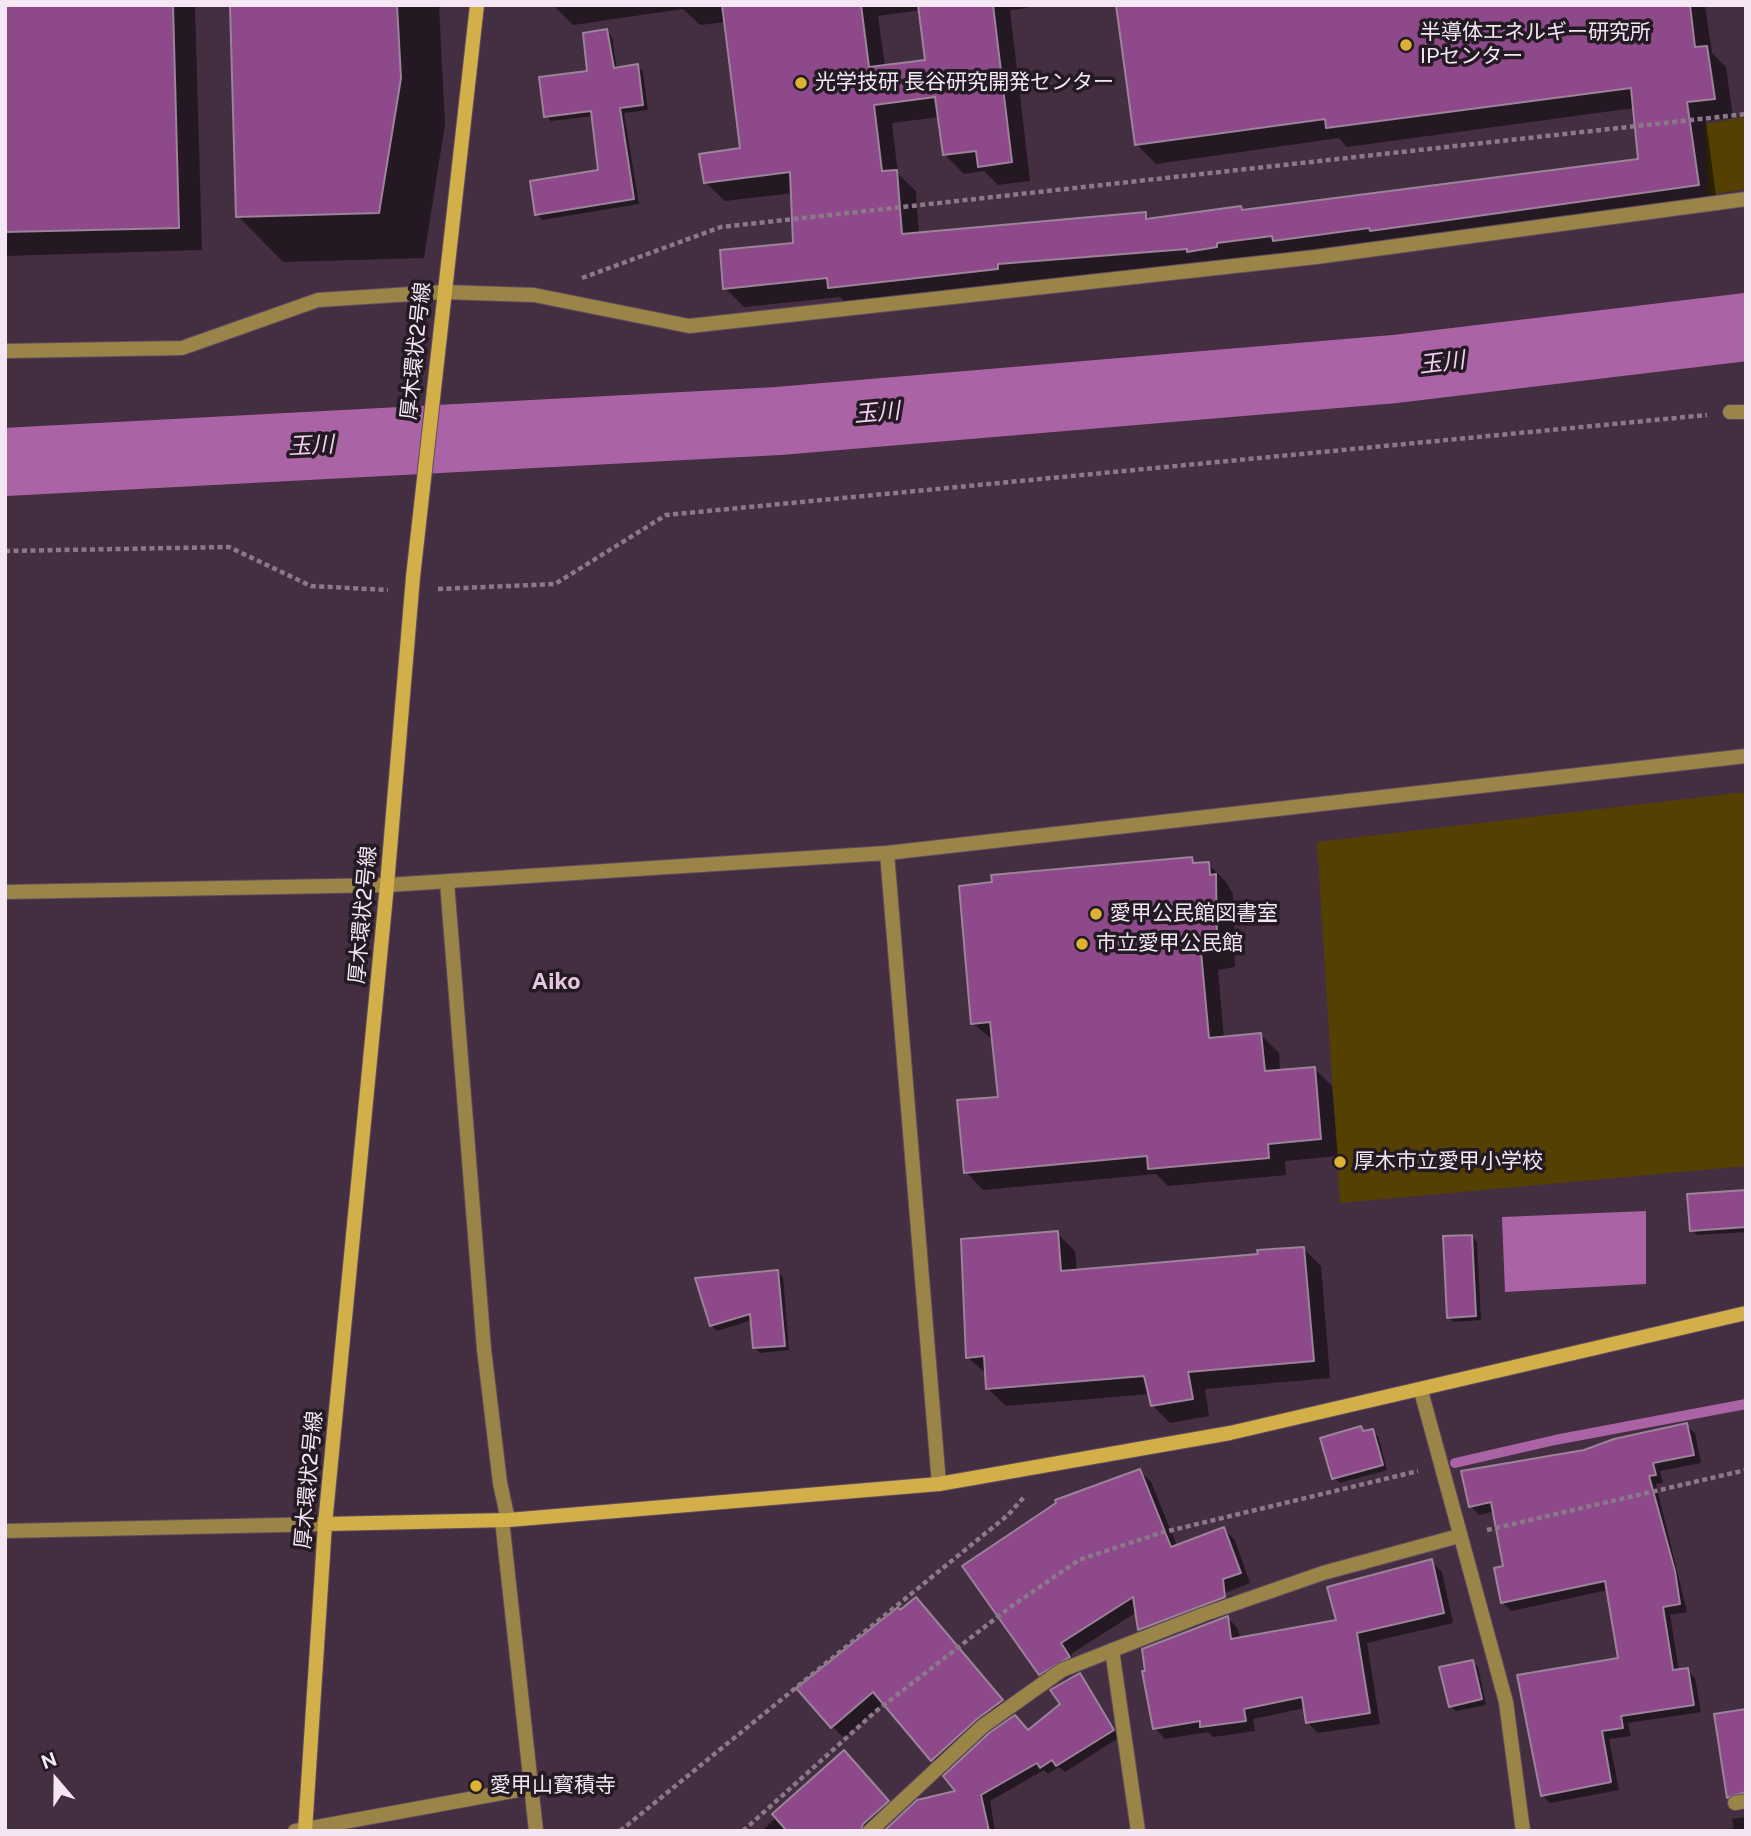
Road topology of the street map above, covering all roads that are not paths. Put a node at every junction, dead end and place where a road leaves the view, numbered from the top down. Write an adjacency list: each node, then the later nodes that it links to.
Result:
1 (477, 5): 3 (street, 厚木環状2号線)
2 (1746, 199): 3 (street)
3 (443, 292): 4 (street); 10 (street, 厚木環状2号線)
4 (5, 352)
5 (1730, 412): 6 (street)
6 (1746, 412)
7 (1746, 756): 8 (street)
8 (887, 853): 9 (street); 14 (street)
9 (447, 882): 10 (street); 15 (street)
10 (387, 885): 11 (street); 16 (street, 厚木環状2号線)
11 (5, 892)
12 (1746, 1313): 13 (street)
13 (1421, 1391): 14 (street); 18 (street)
14 (939, 1484): 15 (street)
15 (505, 1520): 16 (street); 20 (street)
16 (325, 1524): 17 (street); 21 (street, 厚木環状2号線)
17 (5, 1531)
18 (1459, 1536): 19 (street); 25 (street)
19 (1112, 1650): 23 (street); 24 (street)
20 (529, 1788): 21 (street); 22 (street)
21 (302, 1830)
22 (536, 1831)
23 (870, 1831)
24 (1138, 1831)
25 (1523, 1831)

